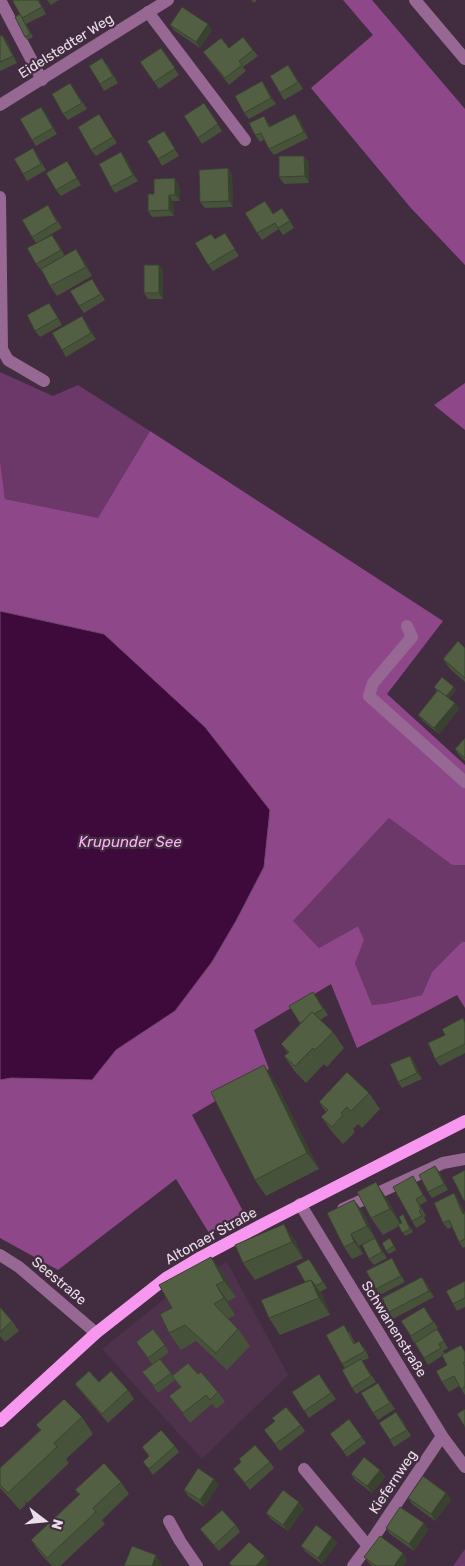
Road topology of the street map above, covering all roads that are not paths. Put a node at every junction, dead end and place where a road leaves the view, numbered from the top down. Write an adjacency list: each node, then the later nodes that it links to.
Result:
1 (0, 0): 6 (street)
2 (168, 0): 4 (street, Eidelstedter Weg)
3 (415, 0): 5 (street)
4 (148, 12): 6 (street, Eidelstedter Weg); 8 (street)
5 (465, 59)
6 (42, 80): 7 (street, Eidelstedter Weg)
7 (0, 105)
8 (245, 140)
9 (0, 197): 10 (street)
10 (44, 381)
11 (407, 626): 12 (street)
12 (465, 782)
13 (465, 1121): 15 (main road, Altonaer Straße)
14 (465, 1159): 16 (street)
15 (300, 1204): 18 (main road, Altonaer Straße); 20 (street, Schwanenstraße)
16 (334, 1214)
17 (0, 1256): 18 (street, Seestraße)
18 (96, 1333): 19 (main road, Altonaer Straße)
19 (0, 1421)
20 (442, 1436): 21 (street, Schwanenstraße); 24 (street, Kiefernweg)
21 (465, 1467)
22 (304, 1469): 24 (street)
23 (169, 1521): 25 (street)
24 (368, 1546): 26 (street, Kiefernweg)
25 (197, 1566)
26 (353, 1566)

